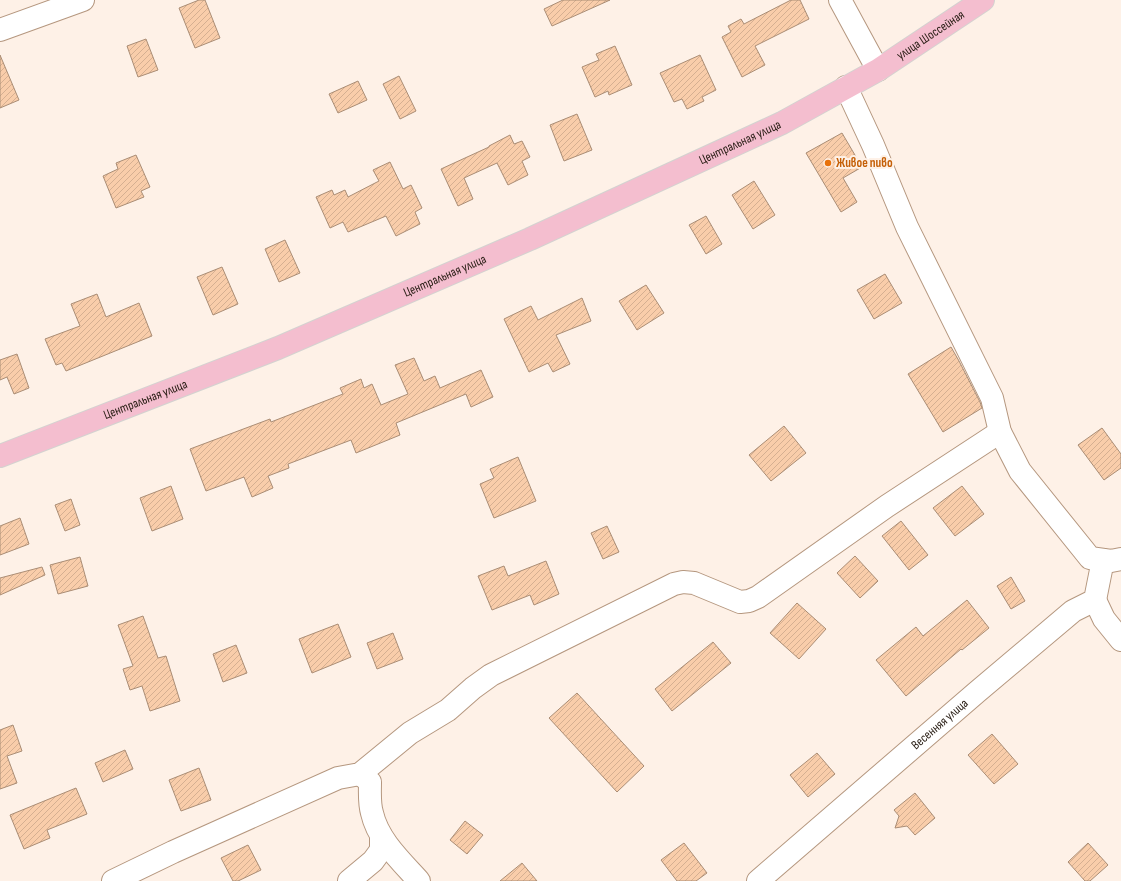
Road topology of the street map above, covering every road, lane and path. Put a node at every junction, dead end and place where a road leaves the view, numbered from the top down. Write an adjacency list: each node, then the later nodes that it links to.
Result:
1 (83, 0): 4 (street)
2 (840, 0): 5 (street)
3 (983, 0): 5 (main road, улица Шоссейная)
4 (0, 30)
5 (878, 70): 6 (main road, Центральная улица)
6 (846, 87): 7 (street); 8 (main road, Центральная улица)
7 (1000, 432): 9 (street); 12 (street)
8 (0, 456)
9 (1112, 559): 10 (street)
10 (1095, 600): 11 (street); 17 (street, Весенняя улица)
11 (1121, 640)
12 (360, 774): 13 (street); 14 (street)
13 (381, 836): 15 (street); 16 (street)
14 (113, 881)
15 (349, 881)
16 (419, 881)
17 (758, 881)

